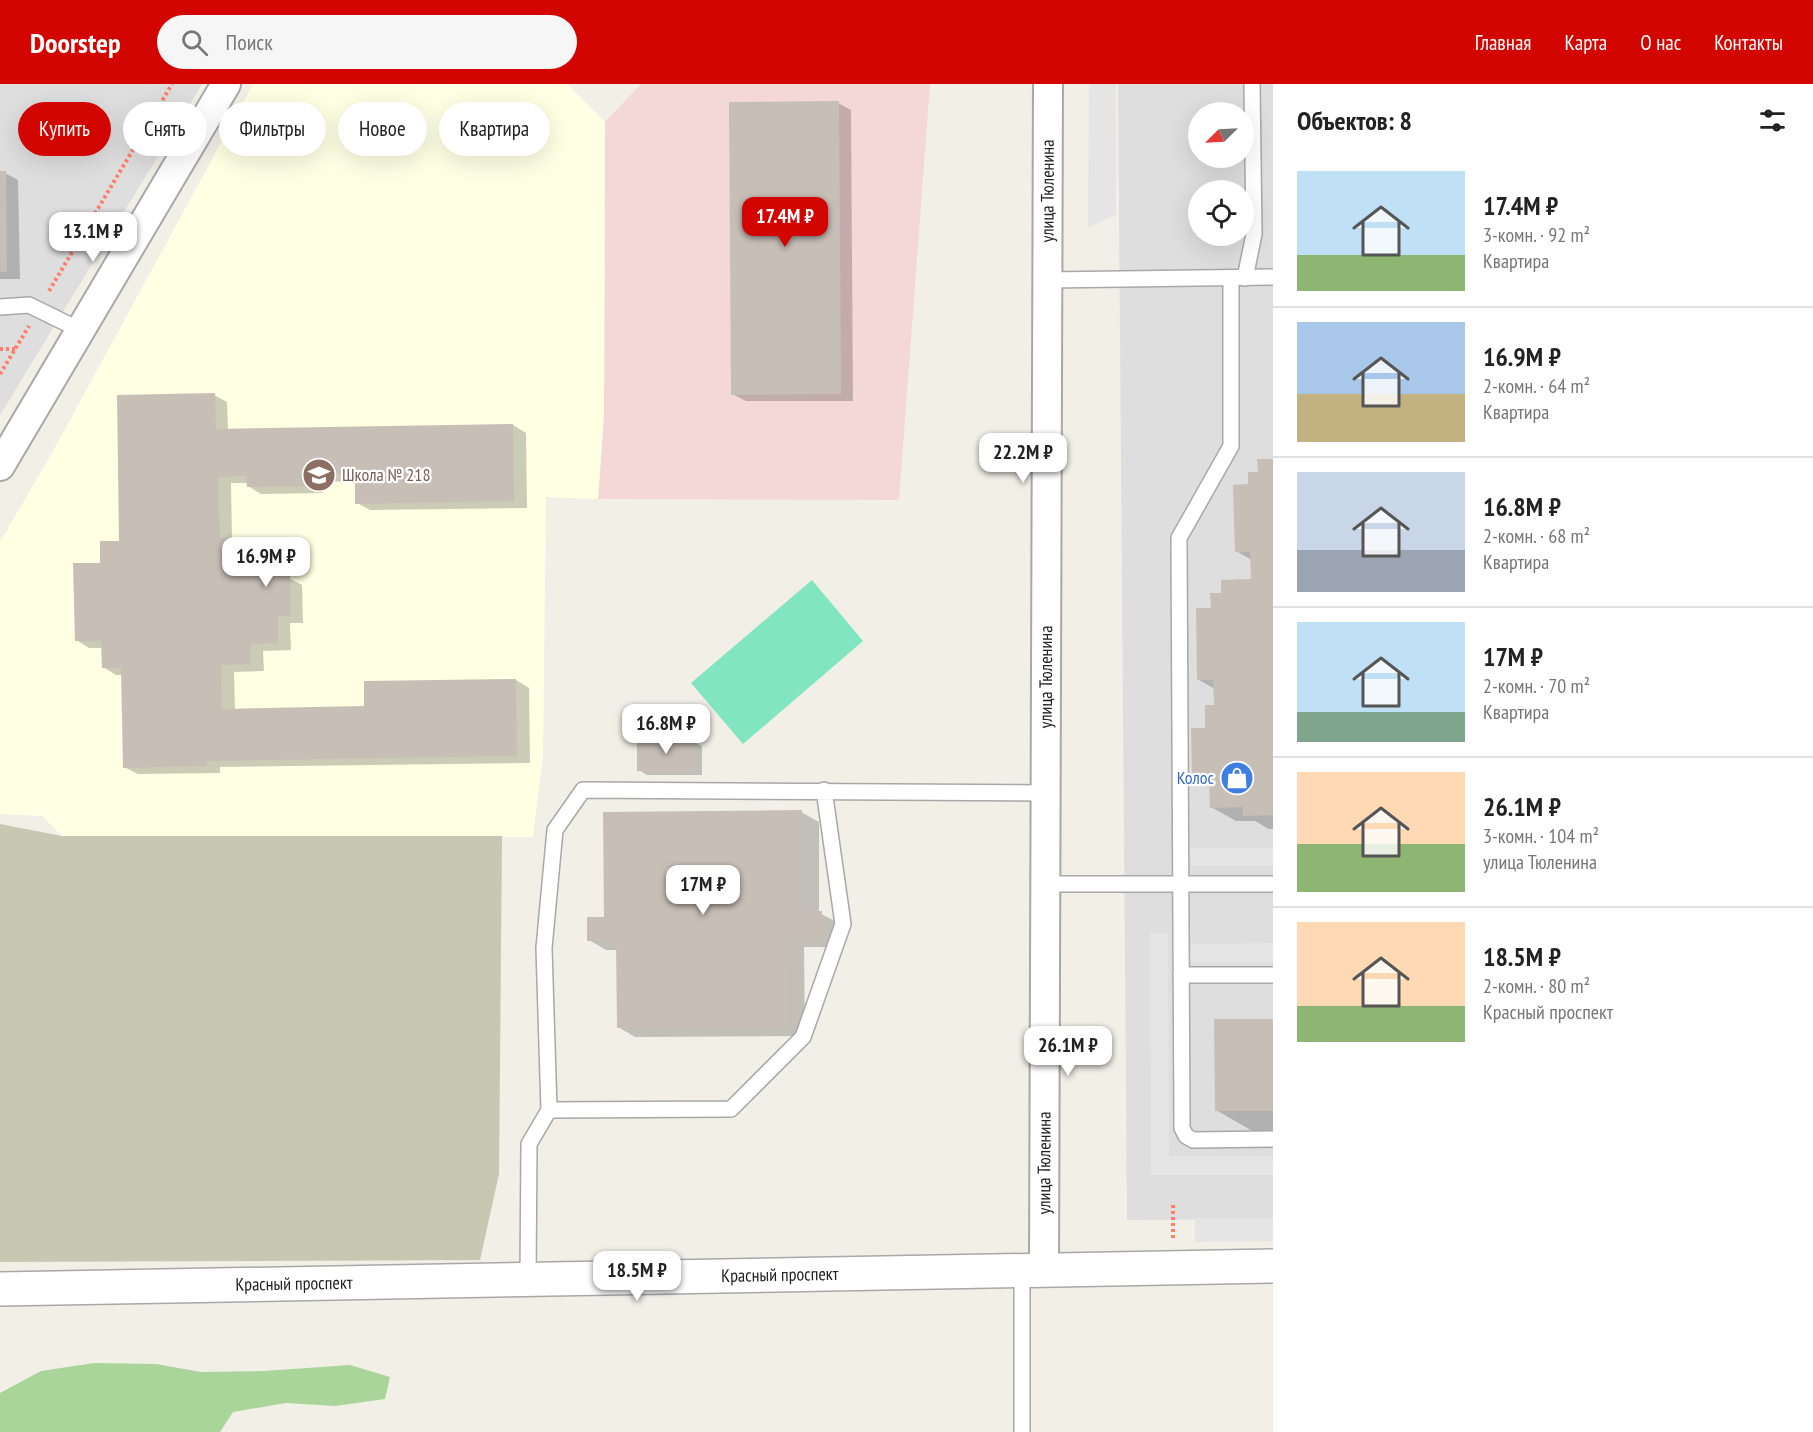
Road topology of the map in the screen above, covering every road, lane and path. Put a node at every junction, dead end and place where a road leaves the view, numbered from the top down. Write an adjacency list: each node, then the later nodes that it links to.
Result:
1 (172, 84): 9 (path)
2 (226, 84): 10 (street)
3 (1048, 84): 7 (street, улица Тюленина)
4 (1252, 84): 6 (lane)
5 (1273, 277): 6 (lane)
6 (1238, 278): 7 (lane); 18 (lane)
7 (1047, 280): 16 (street, улица Тюленина)
8 (0, 307): 9 (lane)
9 (39, 309): 10 (lane); 12 (path)
10 (80, 330): 14 (street)
11 (0, 349): 12 (path)
12 (15, 349): 13 (path)
13 (0, 374)
14 (0, 465)
15 (824, 790): 16 (lane); 22 (lane); 22 (lane)
16 (1045, 793): 17 (street, улица Тюленина)
17 (1045, 884): 18 (lane); 27 (street, улица Тюленина)
18 (1181, 884): 19 (lane); 20 (lane)
19 (1273, 884)
20 (1181, 975): 21 (lane); 23 (lane)
21 (1273, 975)
22 (549, 1110): 28 (lane)
23 (1273, 1139)
24 (1173, 1205): 25 (path)
25 (1173, 1244)
26 (1273, 1266): 27 (street, Красный проспект)
27 (1033, 1269): 28 (street, Красный проспект); 30 (lane)
28 (528, 1279): 29 (street, Красный проспект)
29 (0, 1289)
30 (1022, 1432)

